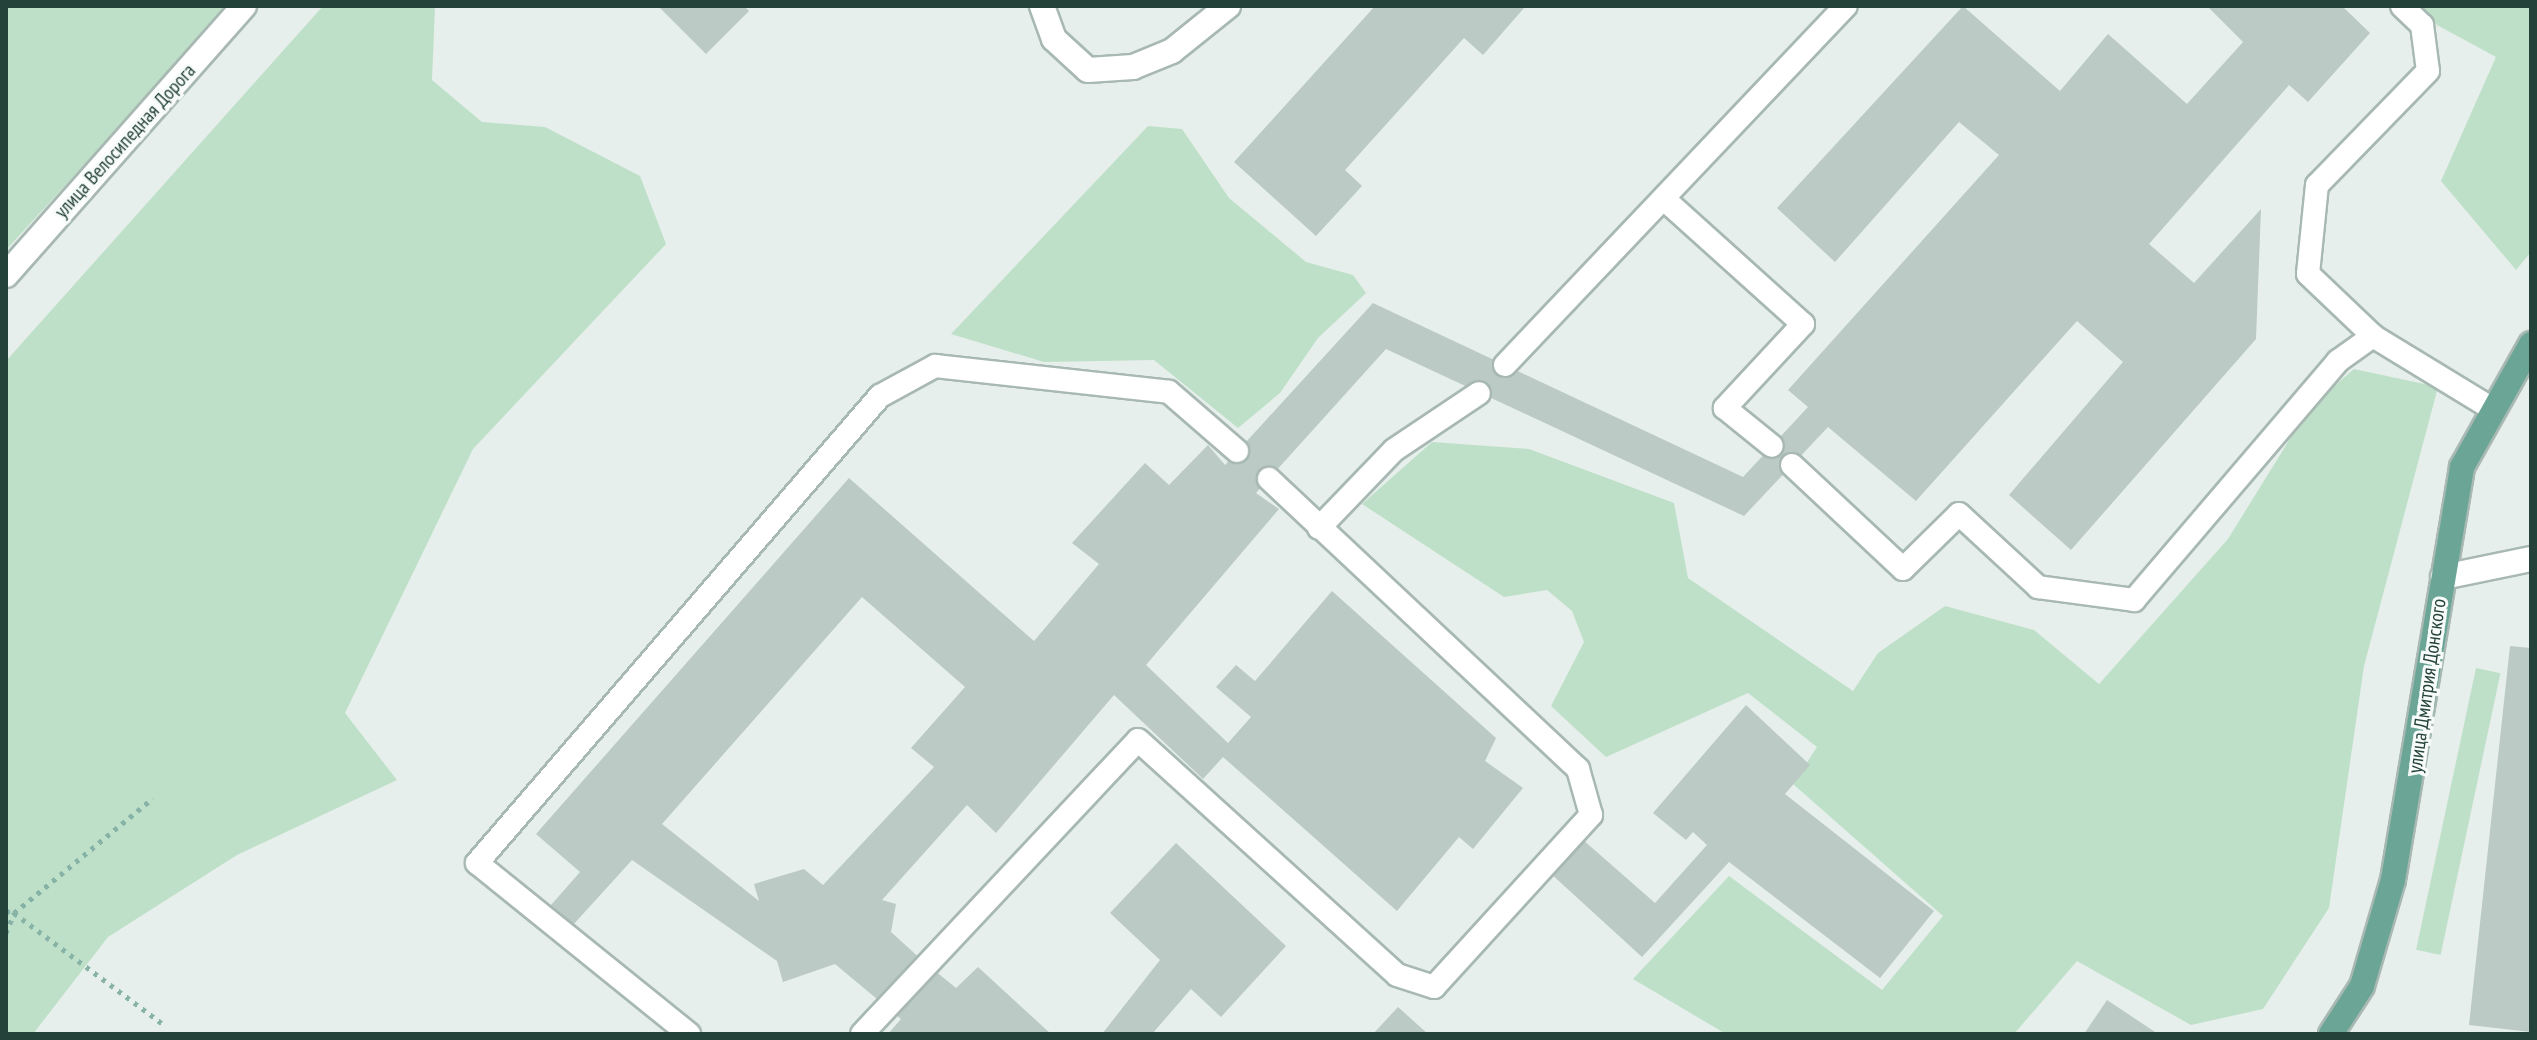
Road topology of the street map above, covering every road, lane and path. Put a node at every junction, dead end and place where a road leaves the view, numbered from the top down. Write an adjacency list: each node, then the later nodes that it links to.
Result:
1 (244, 6): 7 (street, улица Велосипедная Дорога)
2 (1042, 6): 3 (street)
3 (1228, 6)
4 (1846, 6): 6 (lane)
5 (2402, 6): 8 (lane)
6 (1664, 199): 10 (lane); 13 (lane)
7 (6, 275)
8 (2373, 336): 12 (lane); 15 (lane)
9 (2531, 344): 12 (main road, улица Дмитрия Донского)
10 (1505, 365)
11 (1479, 393): 17 (lane)
12 (2491, 408): 19 (main road, улица Дмитрия Донского)
13 (1772, 446)
14 (1237, 451): 25 (lane)
15 (1792, 465)
16 (1269, 479): 17 (lane)
17 (1319, 528): 26 (lane)
18 (2531, 559): 19 (street)
19 (2443, 577): 27 (main road, улица Дмитрия Донского)
20 (153, 798): 22 (path)
21 (6, 911): 22 (path)
22 (14, 913): 23 (path); 24 (path)
23 (6, 933)
24 (163, 1024)
25 (689, 1034)
26 (862, 1034)
27 (2331, 1034)

